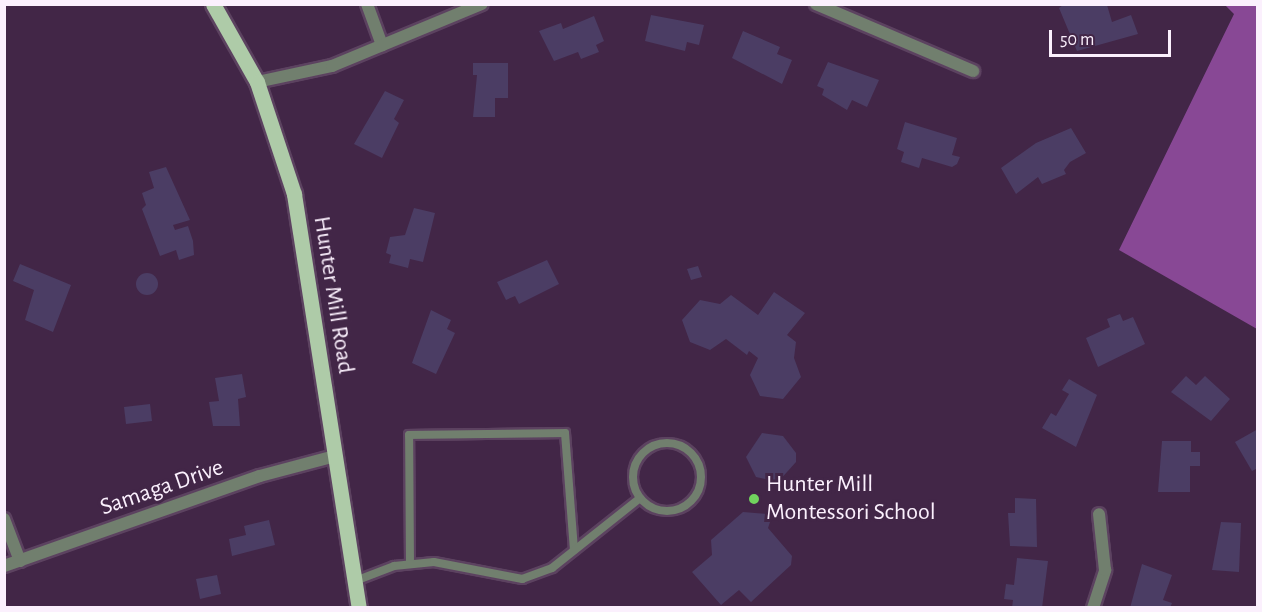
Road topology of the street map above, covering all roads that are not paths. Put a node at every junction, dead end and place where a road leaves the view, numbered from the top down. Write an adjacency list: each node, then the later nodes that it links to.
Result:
1 (213, 4): 7 (main road, Hunter Mill Road)
2 (367, 4): 5 (street)
3 (482, 4): 5 (street)
4 (816, 4): 6 (street)
5 (382, 45): 7 (street)
6 (973, 71)
7 (257, 82): 8 (main road, Hunter Mill Road)
8 (335, 456): 13 (street, Samaga Drive); 16 (main road, Hunter Mill Road)
9 (640, 498): 9 (lane); 12 (lane)
10 (1099, 514): 18 (street)
11 (4, 519): 13 (street)
12 (574, 550): 14 (lane); 14 (lane)
13 (20, 561): 15 (street, Samaga Drive)
14 (410, 564): 16 (lane)
15 (4, 567)
16 (355, 581): 17 (main road, Hunter Mill Road)
17 (359, 608)
18 (1093, 608)

